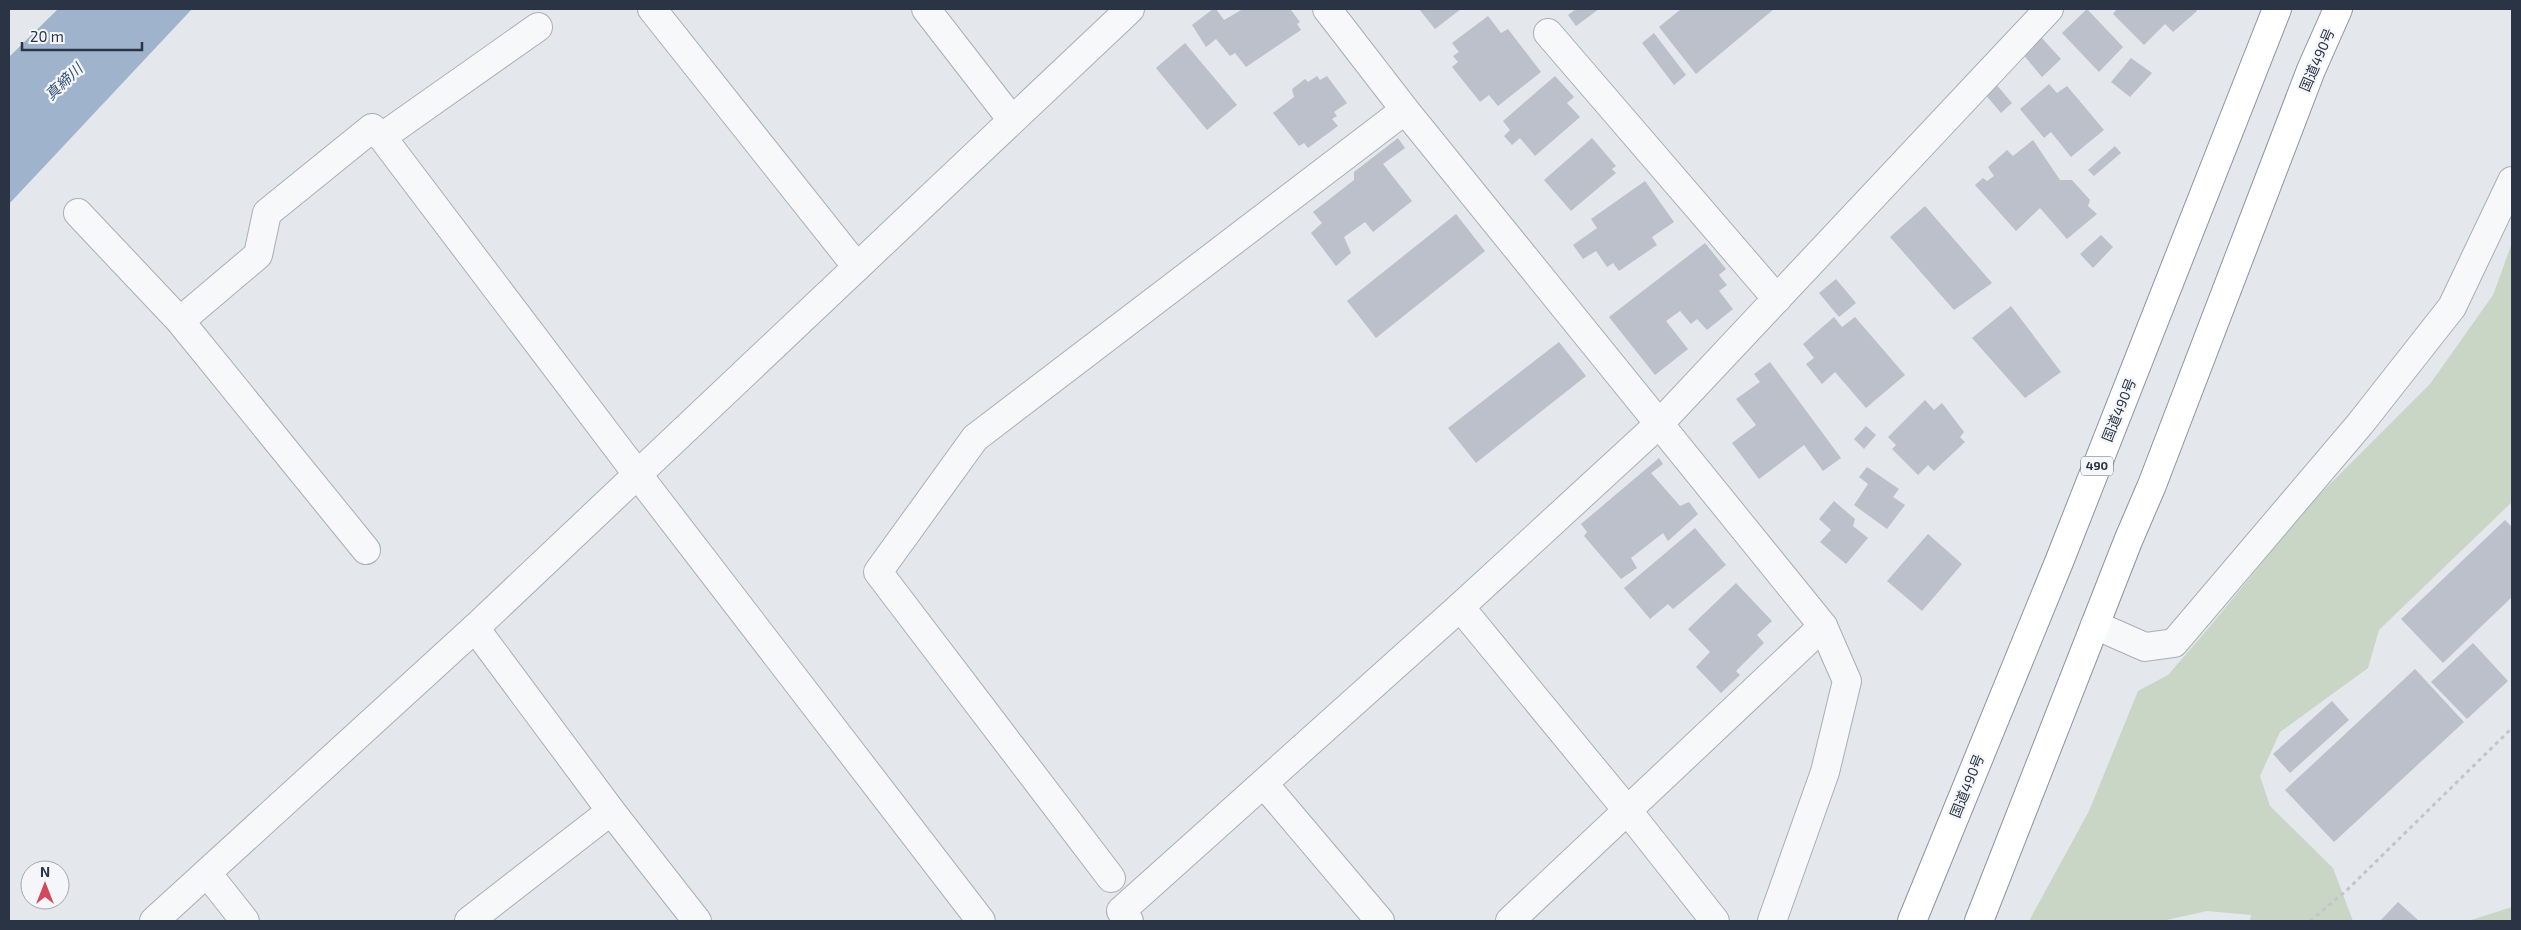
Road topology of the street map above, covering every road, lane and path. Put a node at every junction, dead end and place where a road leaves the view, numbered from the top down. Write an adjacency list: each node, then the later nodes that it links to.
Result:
1 (652, 9): 15 (street)
2 (926, 9): 11 (street)
3 (1130, 9): 11 (street)
4 (1326, 9): 10 (street)
5 (2050, 9): 16 (street)
6 (2277, 9): 41 (highway, 国道490号 / 490)
7 (2338, 9): 22 (highway, 国道490号)
8 (538, 27): 12 (street)
9 (1548, 34): 16 (street)
10 (1405, 110): 18 (street); 30 (street)
11 (1012, 120): 15 (street)
12 (382, 137): 17 (street); 19 (street)
13 (2512, 181): 22 (street)
14 (78, 213): 17 (street)
15 (857, 267): 19 (street)
16 (1777, 299): 18 (street)
17 (180, 321): 20 (street)
18 (1660, 423): 21 (street); 23 (street)
19 (638, 475): 24 (street); 35 (street)
20 (366, 550)
21 (1460, 607): 26 (street); 27 (street)
22 (2095, 625): 42 (highway, 国道490号)
23 (1822, 626): 27 (street); 40 (street)
24 (475, 628): 28 (street); 29 (street)
25 (2512, 728): 43 (path)
26 (1264, 784): 36 (street); 37 (street)
27 (1627, 810): 38 (street); 39 (street)
28 (611, 812): 33 (street); 34 (street)
29 (207, 873): 31 (street); 32 (street)
30 (1111, 878)
31 (154, 921)
32 (245, 921)
33 (469, 921)
34 (697, 921)
35 (982, 921)
36 (1128, 921)
37 (1380, 921)
38 (1510, 921)
39 (1715, 921)
40 (1772, 921)
41 (1912, 921)
42 (1979, 921)
43 (2310, 921)

